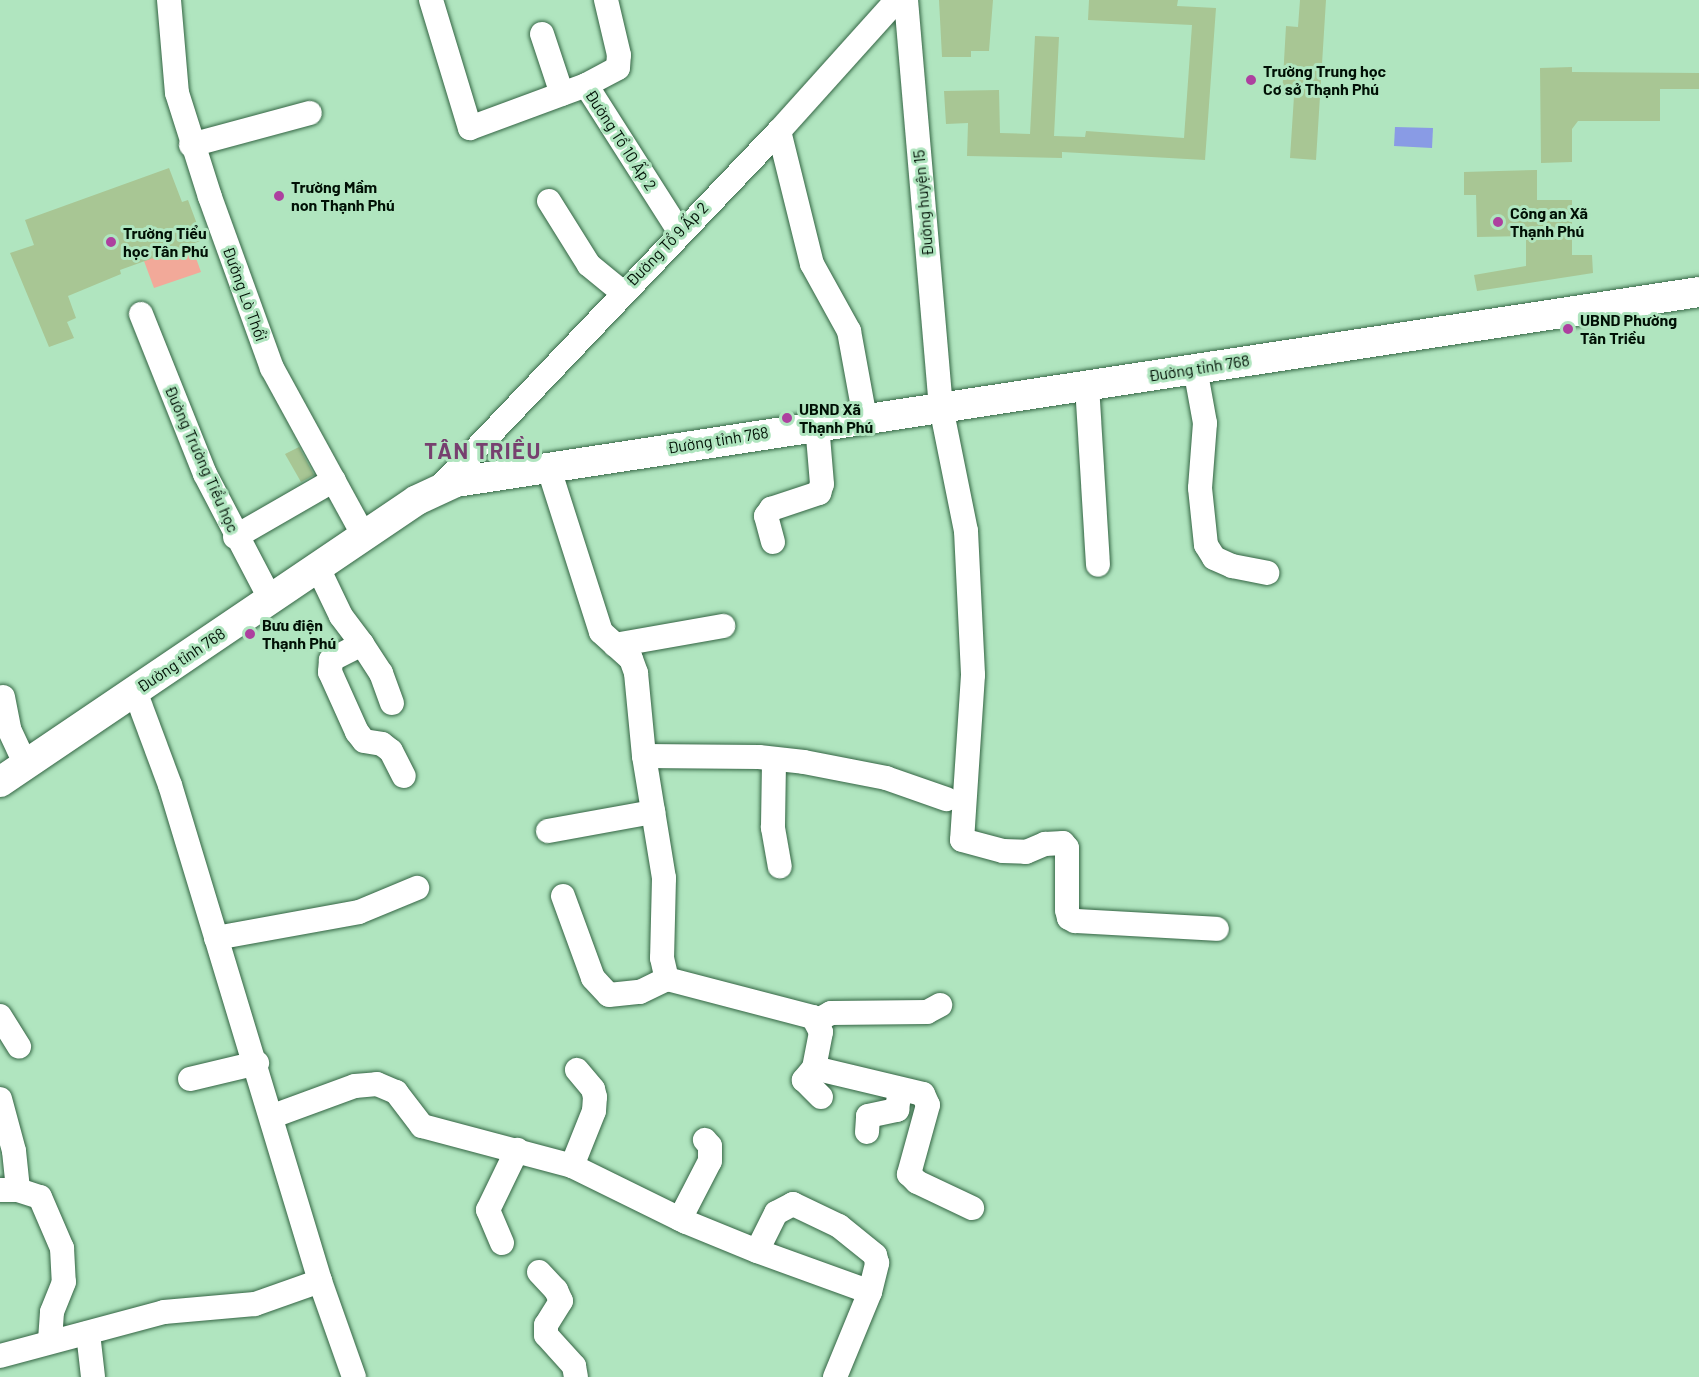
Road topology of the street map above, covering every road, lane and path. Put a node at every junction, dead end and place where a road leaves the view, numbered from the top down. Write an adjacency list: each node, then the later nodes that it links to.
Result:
1 (169, 0): 11 (street, Đường Lò Thổi)
2 (431, 0): 8 (street, Đường Tổ 10 Ấp 2)
3 (606, 0): 7 (street)
4 (897, 0): 10 (street, Đường Tổ 9 Ấp 2)
5 (906, 0): 19 (street, Đường huyện 15)
6 (542, 34): 8 (street)
7 (585, 85): 8 (street, Đường Tổ 10 Ấp 2); 13 (street, Đường Tổ 10 Ấp 2)
8 (562, 94)
9 (310, 113): 11 (street)
10 (778, 130): 13 (street, Đường Tổ 9 Ấp 2); 20 (street)
11 (191, 145): 23 (street, Đường Lò Thổi)
12 (549, 201): 14 (street)
13 (679, 231): 14 (street, Đường Tổ 9 Ấp 2)
14 (622, 291): 24 (street, Đường Tổ 9 Ấp 2)
15 (1699, 292): 17 (main road, Đường tỉnh 768)
16 (141, 314): 26 (street, Đường Trường Tiểu học)
17 (1195, 368): 18 (main road, Đường tỉnh 768); 30 (street)
18 (1087, 385): 19 (main road, Đường tỉnh 768); 28 (street)
19 (941, 407): 20 (main road, Đường tỉnh 768); 49 (street, Đường huyện 15)
20 (865, 418): 21 (main road, Đường tỉnh 768)
21 (817, 425): 22 (main road, Đường tỉnh 768); 27 (street)
22 (548, 466): 24 (main road, Đường tỉnh 768); 34 (street)
23 (334, 480): 25 (street, Đường Lò Thổi); 26 (street)
24 (438, 489): 25 (main road, Đường tỉnh 768)
25 (364, 536): 29 (main road, Đường tỉnh 768)
26 (235, 537): 31 (street, Đường Trường Tiểu học)
27 (773, 542)
28 (1098, 565)
29 (318, 568): 31 (main road, Đường tỉnh 768); 33 (street)
30 (1268, 573)
31 (271, 600): 35 (main road, Đường tỉnh 768)
32 (723, 626): 34 (street)
33 (362, 644): 37 (street); 41 (street)
34 (615, 645): 38 (street)
35 (135, 691): 40 (main road, Đường tỉnh 768); 50 (street)
36 (3, 697): 40 (street)
37 (392, 703)
38 (644, 756): 39 (street); 44 (street)
39 (774, 762): 43 (street); 46 (street)
40 (26, 763): 42 (main road, Đường tỉnh 768)
41 (404, 776)
42 (0, 782)
43 (946, 799)
44 (653, 812): 45 (street); 51 (street)
45 (548, 831)
46 (780, 866)
47 (417, 888): 50 (street)
48 (563, 896): 51 (street)
49 (1217, 929)
50 (216, 938): 56 (street)
51 (667, 979): 54 (street)
52 (940, 1005): 54 (street)
53 (0, 1016): 55 (street)
54 (818, 1020): 57 (street)
55 (19, 1047)
56 (257, 1063): 59 (street); 63 (street)
57 (814, 1068): 60 (street); 61 (street)
58 (577, 1070): 67 (street)
59 (190, 1079)
60 (900, 1089): 64 (street); 69 (street)
61 (821, 1097)
62 (0, 1099): 68 (street)
63 (273, 1116): 66 (street); 74 (street)
64 (867, 1132)
65 (705, 1140): 70 (street)
66 (517, 1150): 67 (street); 71 (street)
67 (572, 1166): 70 (street)
68 (9, 1190): 77 (street)
69 (972, 1208)
70 (680, 1219): 72 (street)
71 (502, 1243)
72 (757, 1251): 75 (street); 75 (street)
73 (539, 1272): 81 (street)
74 (320, 1281): 76 (street); 80 (street)
75 (870, 1292): 82 (street)
76 (88, 1333): 77 (street); 79 (street)
77 (50, 1341): 78 (street)
78 (0, 1356)
79 (93, 1377)
80 (354, 1377)
81 (576, 1377)
82 (836, 1377)

